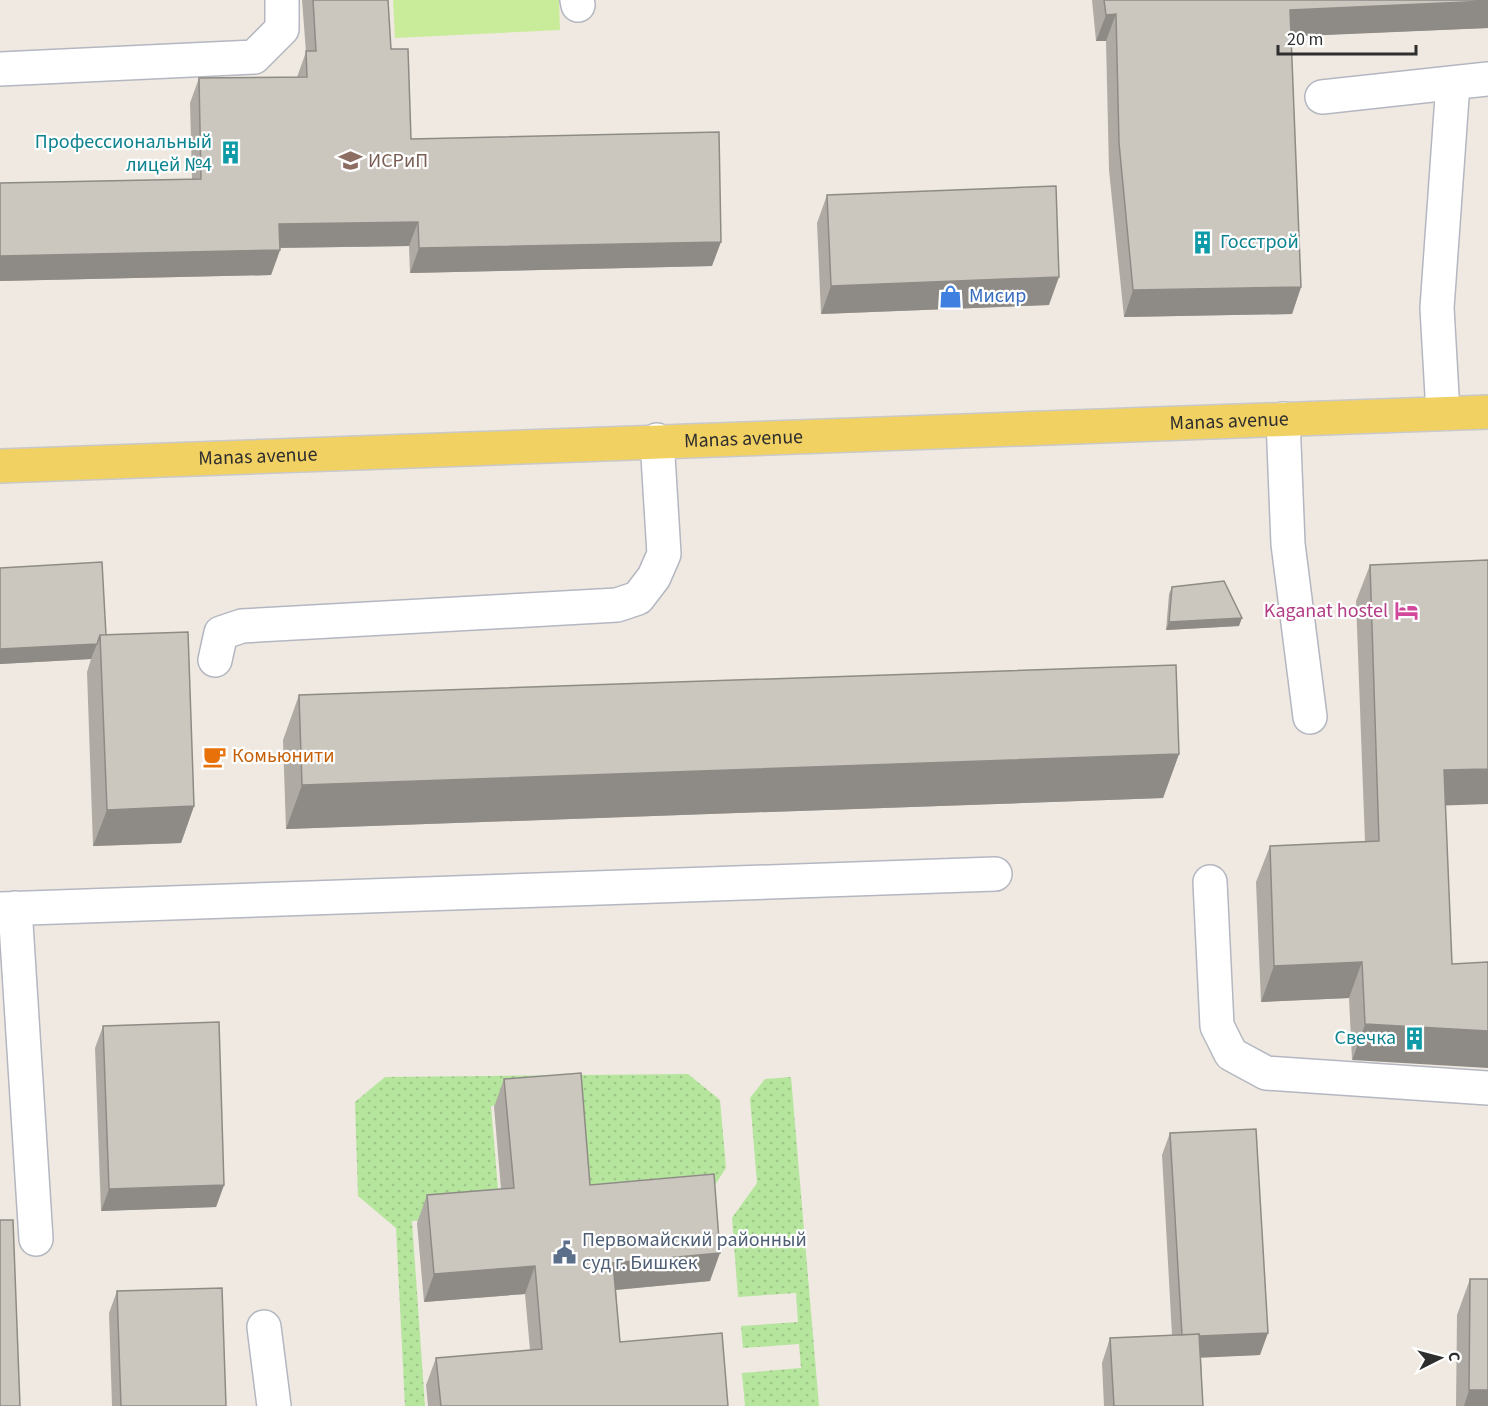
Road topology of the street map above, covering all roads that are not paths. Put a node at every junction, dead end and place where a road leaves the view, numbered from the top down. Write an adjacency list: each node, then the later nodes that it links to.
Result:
1 (282, 0): 2 (lane)
2 (0, 69)
3 (1488, 79): 4 (lane)
4 (1453, 83): 5 (lane); 7 (lane)
5 (1322, 97)
6 (1488, 412): 7 (main road, Manas avenue)
7 (1443, 413): 8 (main road, Manas avenue)
8 (1283, 419): 9 (main road, Manas avenue); 12 (lane)
9 (657, 440): 10 (main road, Manas avenue); 11 (lane)
10 (0, 465)
11 (215, 660)
12 (1310, 717)
13 (995, 874): 15 (lane)
14 (1210, 882): 16 (lane)
15 (8, 908): 17 (lane)
16 (1488, 1088)
17 (36, 1239)
18 (264, 1327): 19 (lane)
19 (274, 1406)

